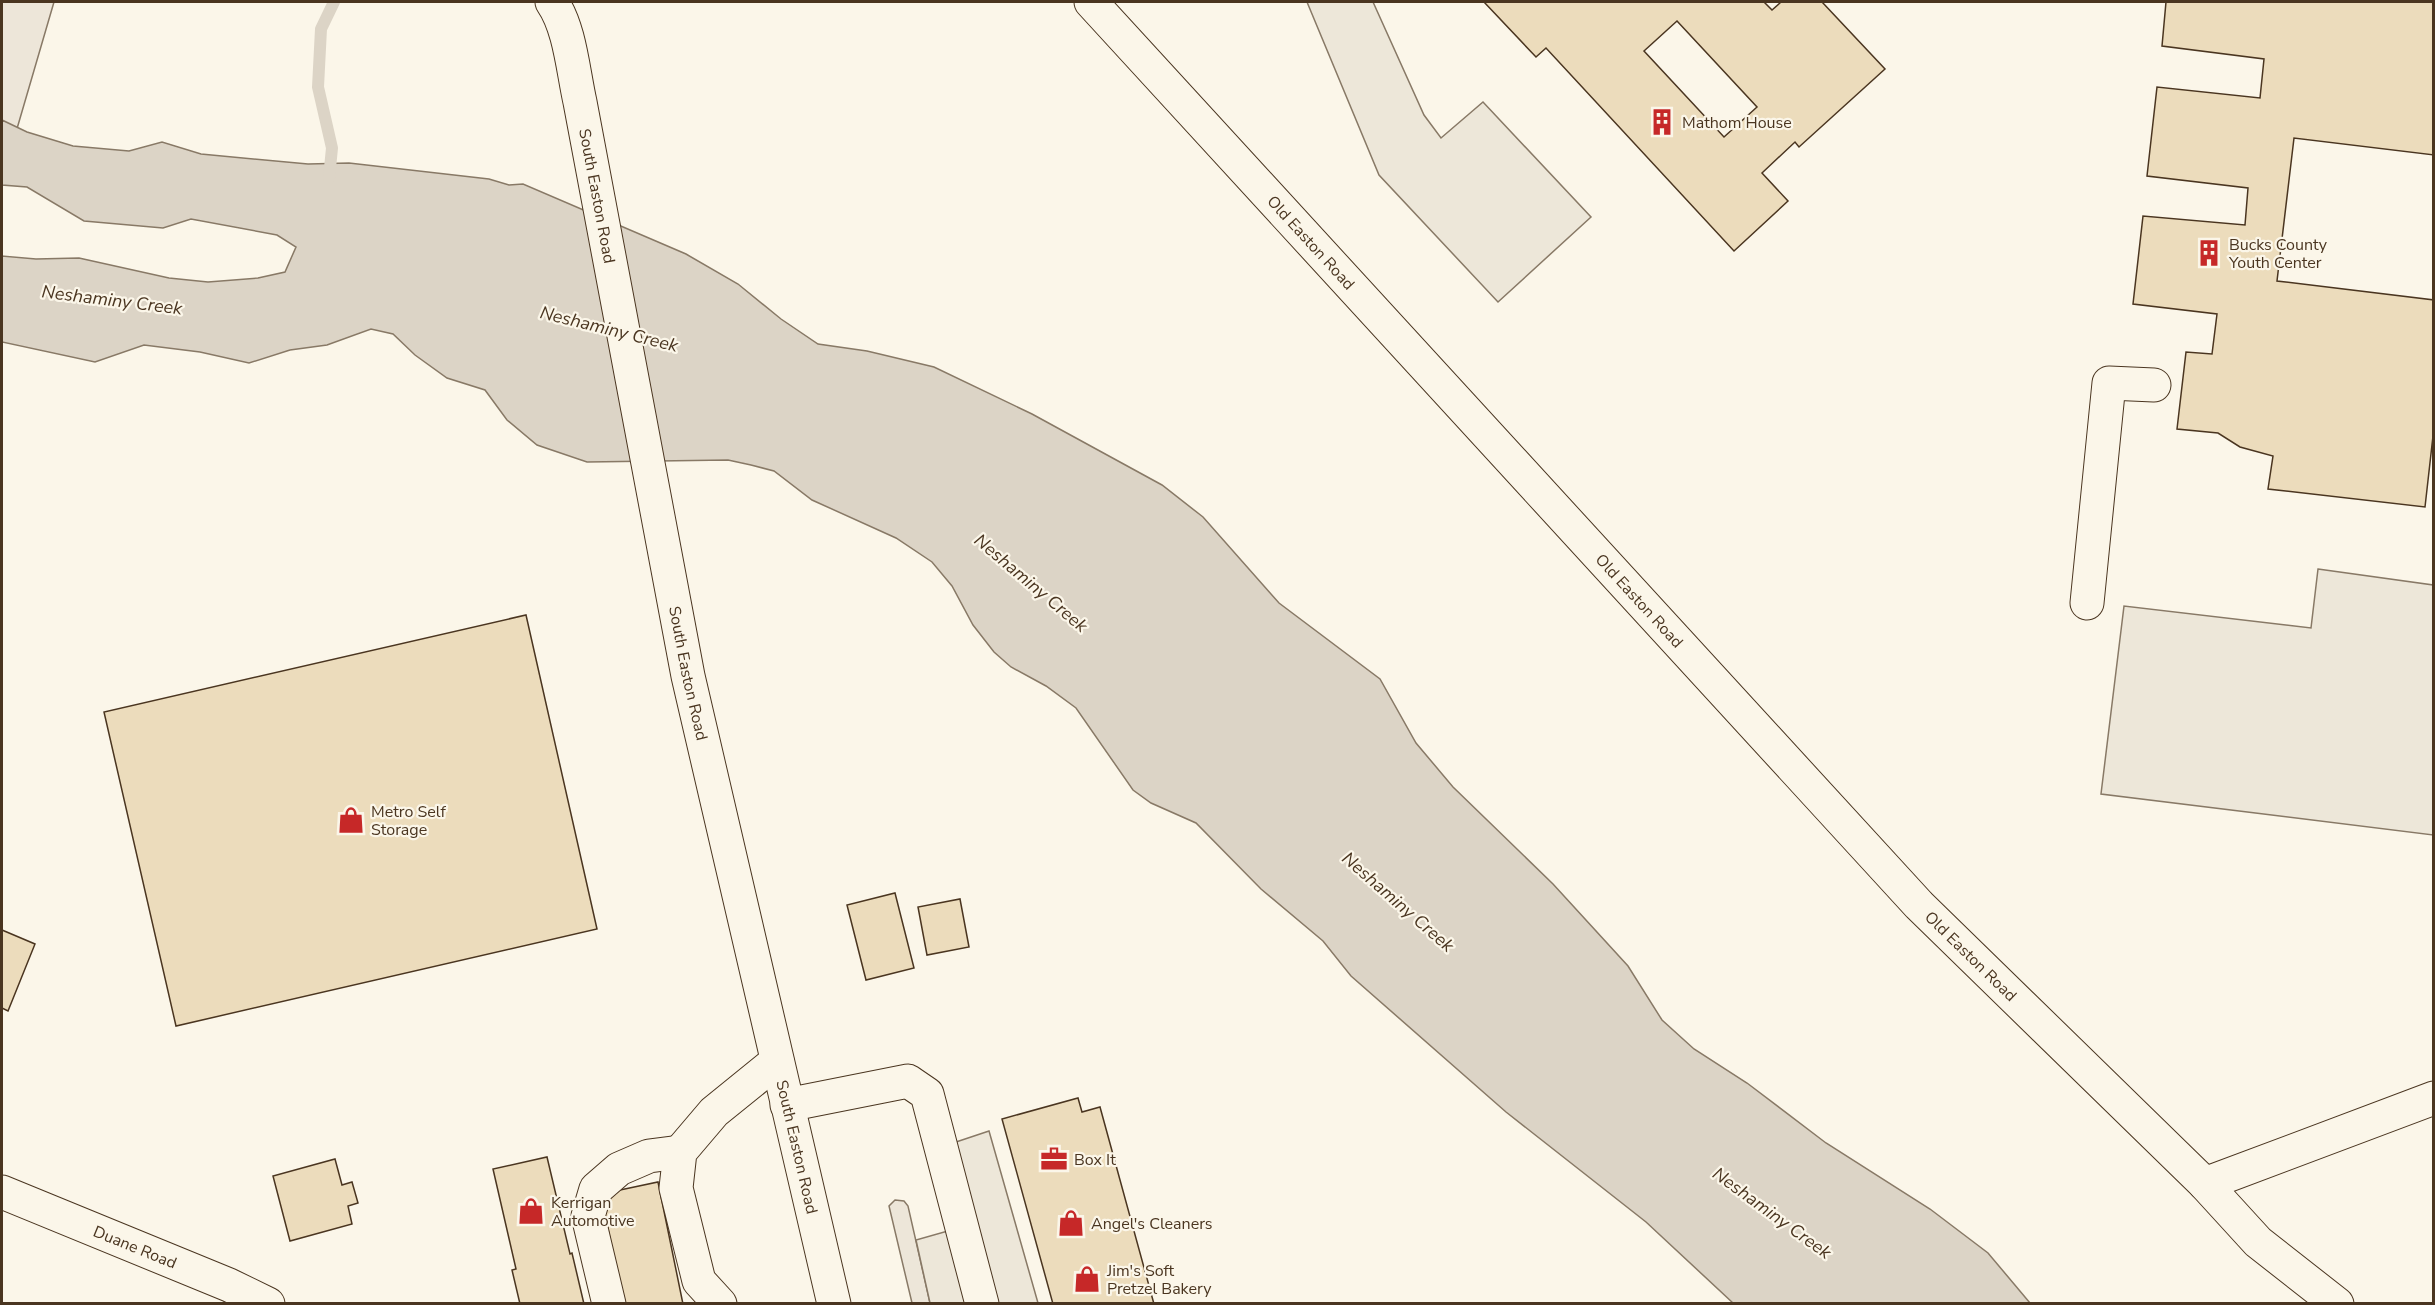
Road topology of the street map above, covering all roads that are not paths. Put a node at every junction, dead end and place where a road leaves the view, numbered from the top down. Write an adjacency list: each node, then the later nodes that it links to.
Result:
1 (552, 2): 4 (main road, South Easton Road)
2 (568, 2): 4 (main road, South Easton Road)
3 (1091, 2): 11 (main road, Old Easton Road)
4 (566, 39): 7 (main road, South Easton Road)
5 (2154, 385): 6 (main road)
6 (2087, 603)
7 (777, 1061): 9 (main road, South Easton Road); 10 (main road)
8 (2433, 1098): 11 (main road)
9 (787, 1105): 16 (main road, South Easton Road); 17 (main road)
10 (680, 1152): 14 (main road); 15 (main road)
11 (2205, 1184): 18 (main road, Old Easton Road)
12 (2, 1192): 13 (main road, Duane Road)
13 (268, 1304)
14 (609, 1304)
15 (720, 1304)
16 (834, 1304)
17 (982, 1304)
18 (2337, 1304)

